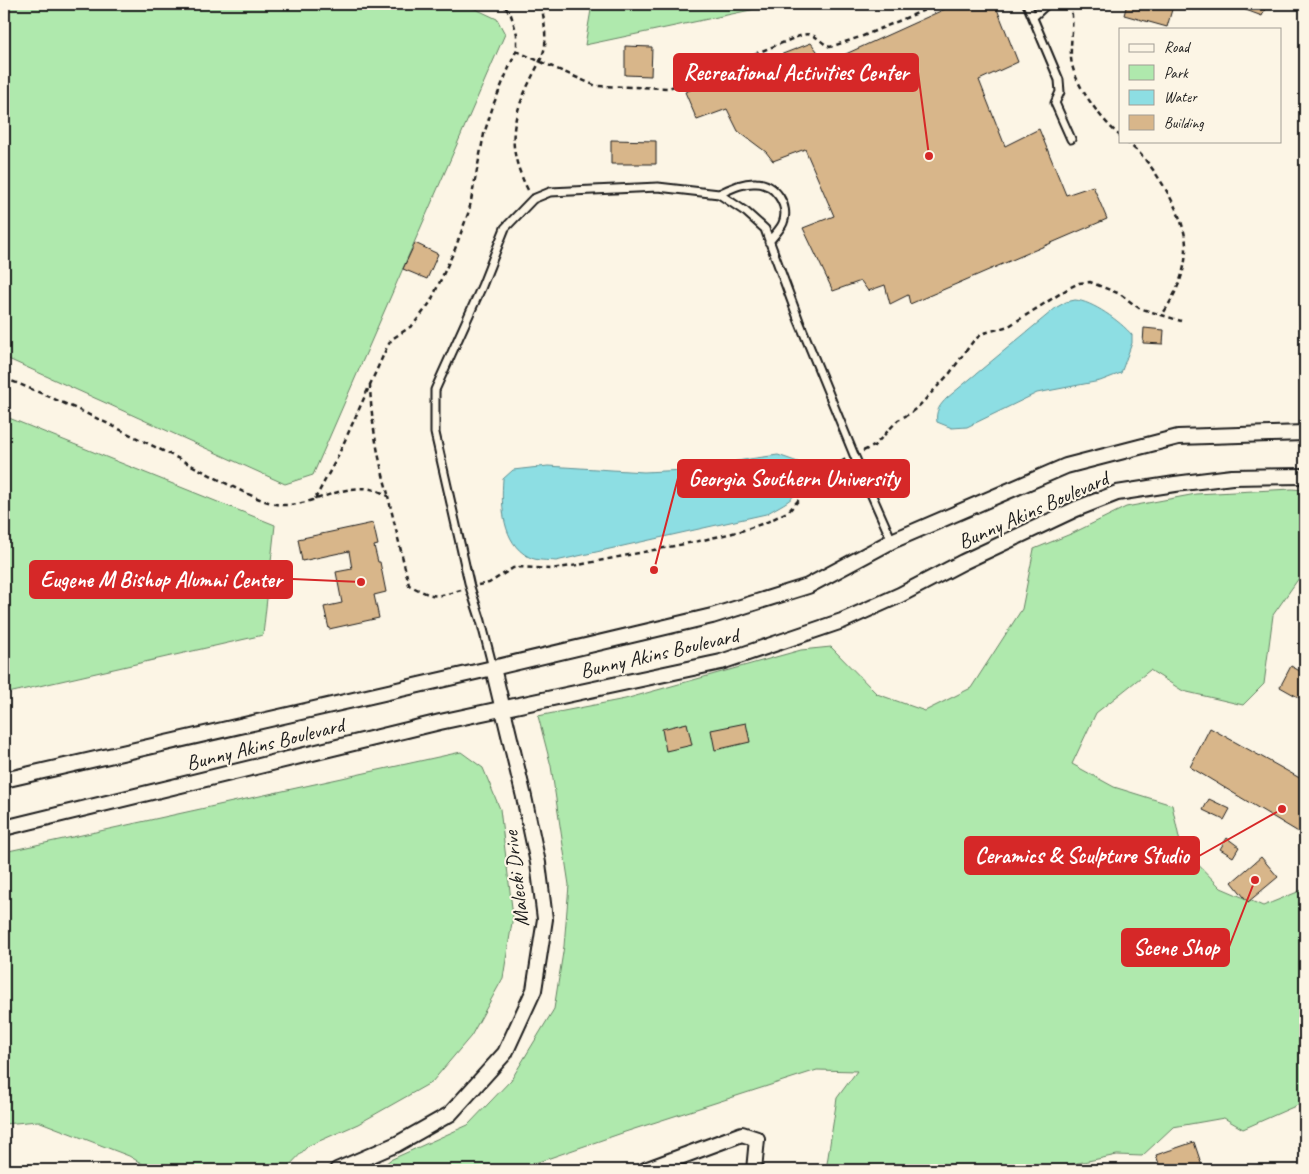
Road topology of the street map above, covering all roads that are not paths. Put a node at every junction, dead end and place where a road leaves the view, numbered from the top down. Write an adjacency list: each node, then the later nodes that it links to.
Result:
1 (1027, 4): 3 (lane)
2 (1047, 4): 3 (lane)
3 (1033, 17): 4 (lane)
4 (1071, 139)
5 (719, 194): 6 (lane); 6 (lane); 10 (lane)
6 (769, 242): 9 (lane)
7 (1305, 433): 9 (street, Bunny Akins Boulevard)
8 (1305, 476): 11 (street, Bunny Akins Boulevard)
9 (892, 541): 10 (street, Bunny Akins Boulevard)
10 (493, 668): 11 (street, Malecki Drive); 12 (street, Bunny Akins Boulevard)
11 (503, 709): 13 (street, Bunny Akins Boulevard); 14 (street, Malecki Drive)
12 (4, 780)
13 (4, 828)
14 (337, 1170)
15 (645, 1170): 16 (street)
16 (754, 1170)

